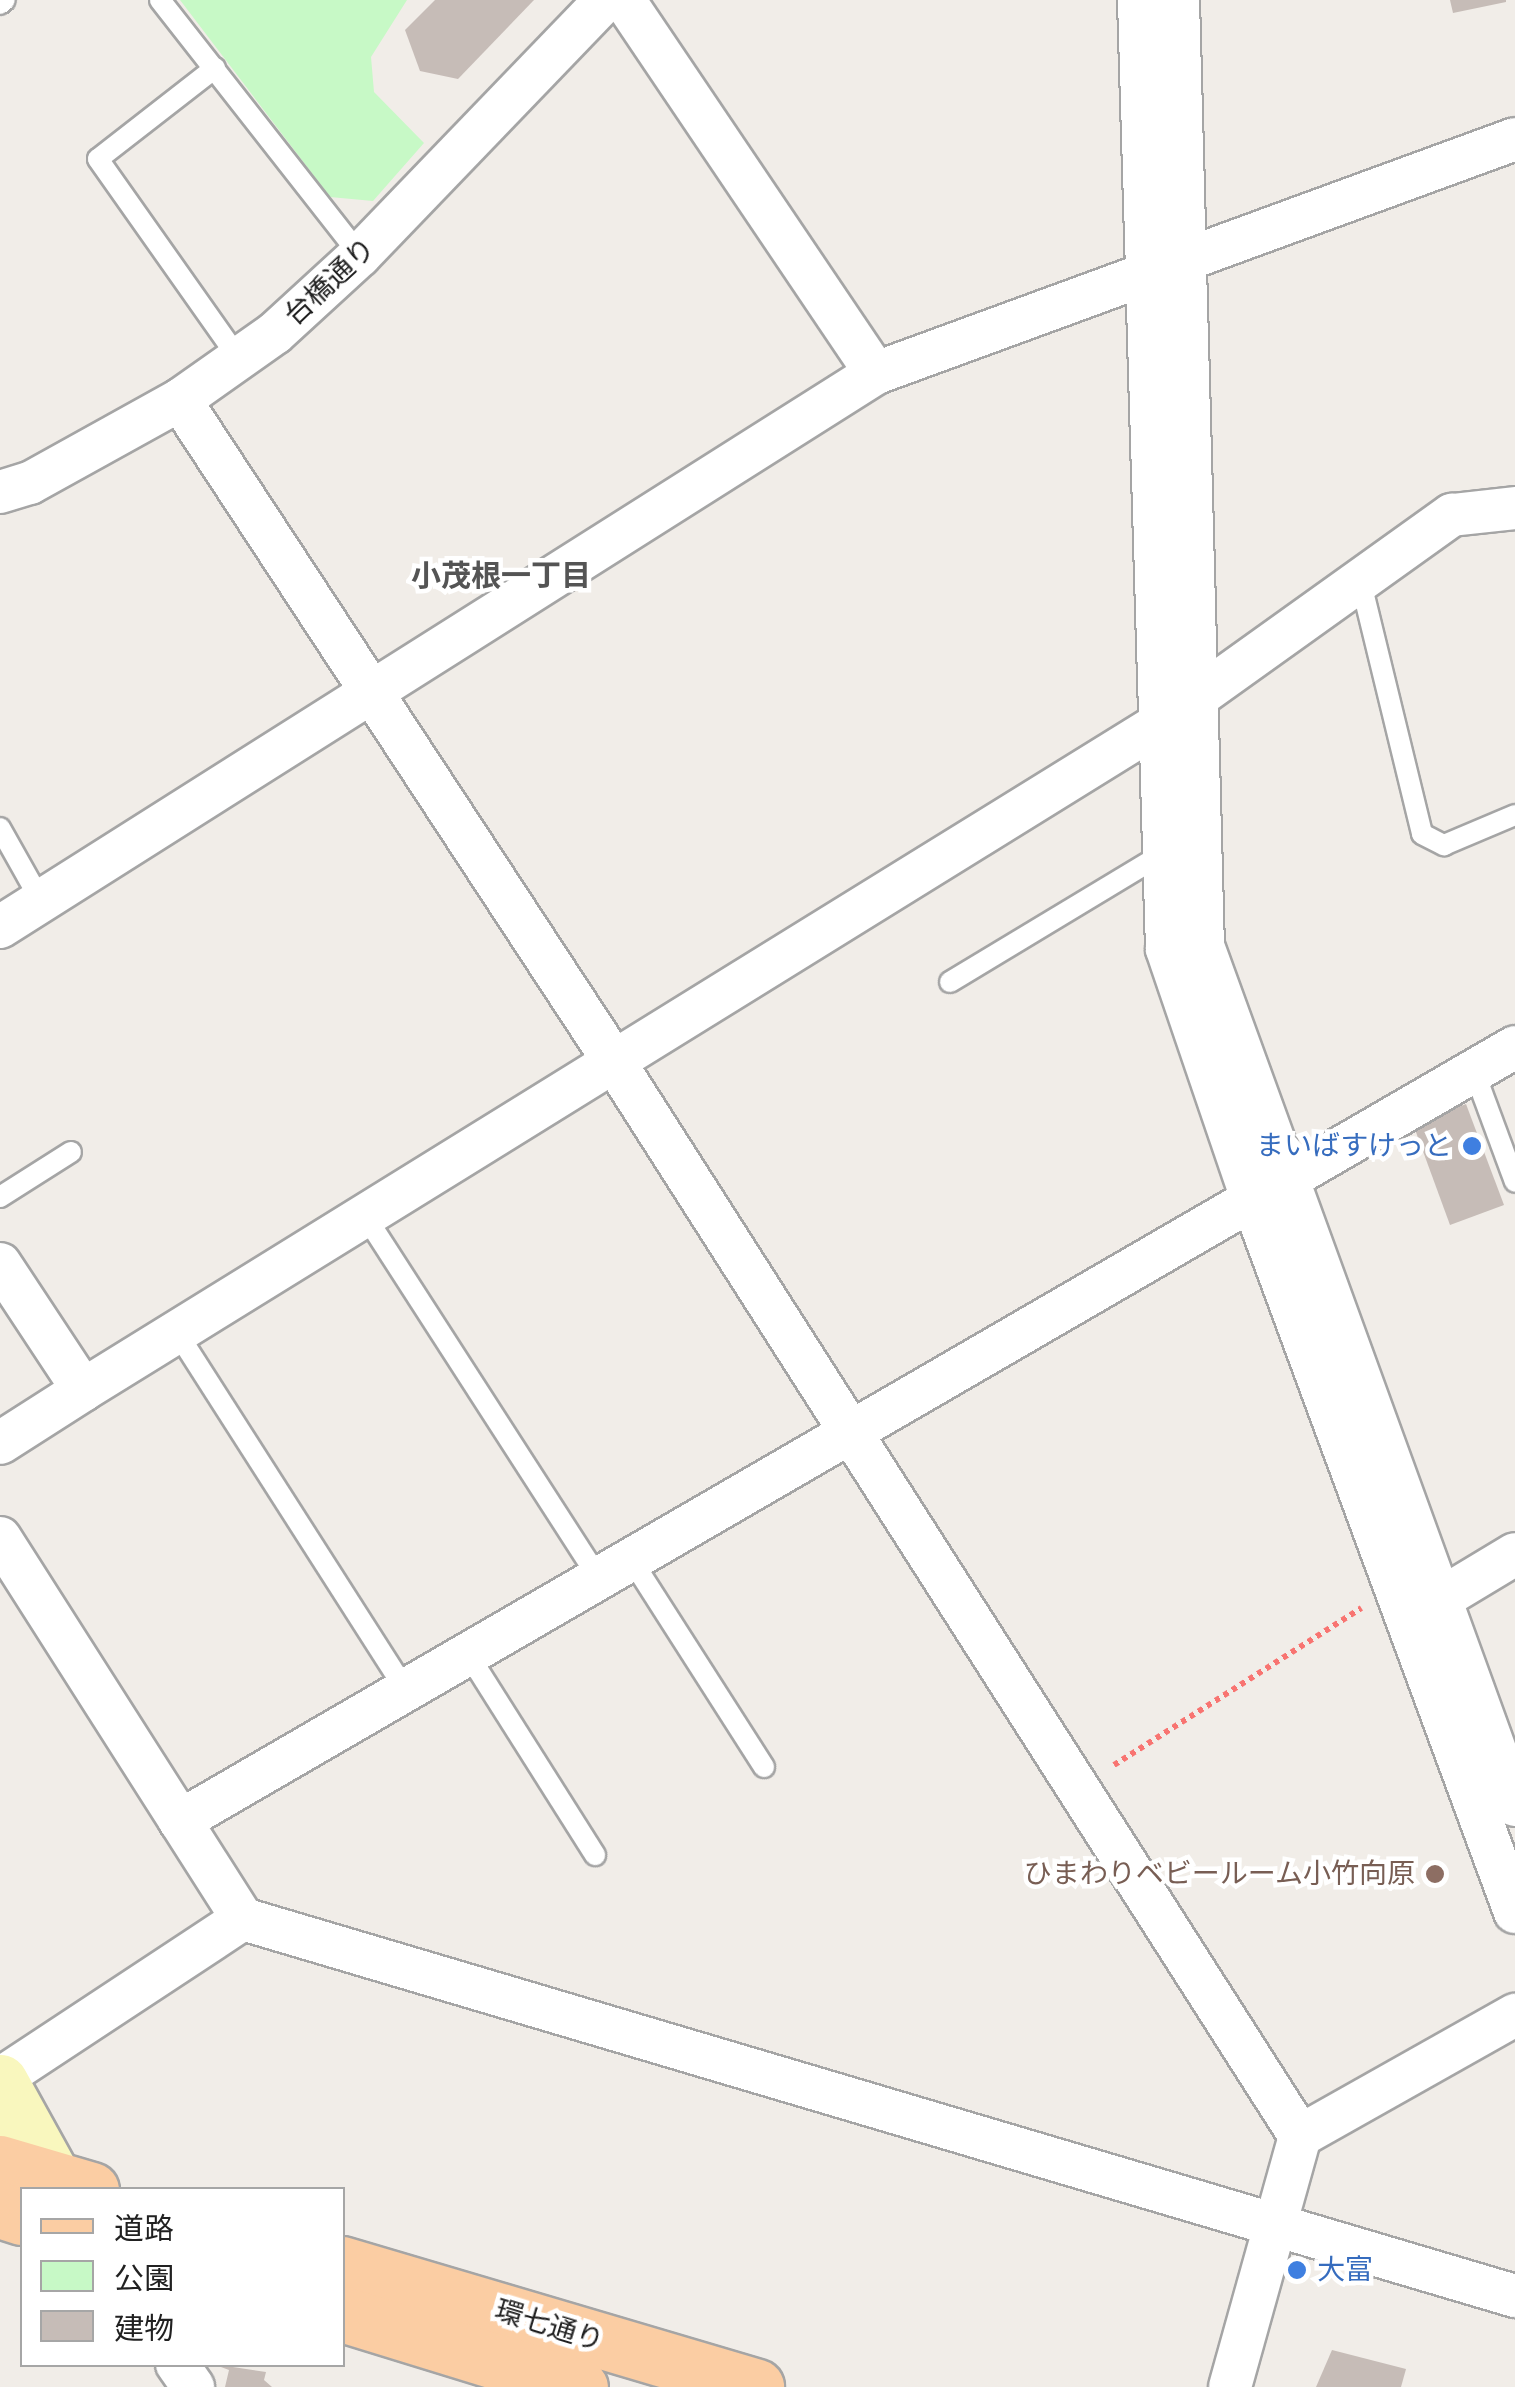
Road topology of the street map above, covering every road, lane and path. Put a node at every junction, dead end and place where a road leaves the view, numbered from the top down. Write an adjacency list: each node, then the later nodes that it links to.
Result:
1 (160, 0): 6 (lane)
2 (605, 0): 8 (street, 台橋通り)
3 (624, 0): 11 (street)
4 (1138, 0): 9 (street)
5 (1178, 0): 9 (street)
6 (216, 68): 8 (lane); 10 (lane)
7 (1515, 139): 9 (street)
8 (360, 256): 10 (street, 台橋通り)
9 (1168, 265): 11 (street); 17 (street); 18 (street)
10 (239, 360): 12 (street, 台橋通り)
11 (876, 373): 16 (street)
12 (180, 400): 13 (street, 台橋通り); 16 (street)
13 (0, 492)
14 (1515, 508): 15 (street)
15 (1360, 579): 17 (street); 19 (lane)
16 (375, 691): 22 (street); 26 (street)
17 (1194, 696): 18 (street); 30 (street)
18 (1161, 723): 21 (street); 26 (street)
19 (1515, 815)
20 (0, 828): 22 (lane)
21 (1164, 853): 24 (lane); 30 (street)
22 (41, 902): 23 (street)
23 (0, 927)
24 (950, 982)
25 (1515, 1047): 27 (street)
26 (613, 1060): 32 (street); 36 (street)
27 (1474, 1070): 29 (lane); 30 (street)
28 (71, 1152): 31 (lane)
29 (1515, 1182)
30 (1268, 1190): 36 (street); 41 (street)
31 (0, 1197)
32 (364, 1214): 34 (street); 40 (lane)
33 (0, 1264): 35 (street)
34 (178, 1334): 35 (street); 43 (lane)
35 (83, 1390): 37 (street)
36 (850, 1430): 40 (street); 45 (street)
37 (0, 1444)
38 (0, 1538): 47 (street)
39 (1515, 1554): 41 (street)
40 (615, 1568): 42 (street); 44 (lane)
41 (1414, 1602): 45 (path); 46 (street); 49 (street)
42 (468, 1654): 43 (street); 48 (lane)
43 (406, 1691): 47 (street)
44 (764, 1767)
45 (1079, 1788): 53 (street)
46 (1515, 1805)
47 (180, 1821): 50 (street)
48 (596, 1855)
49 (1515, 1912)
50 (243, 1919): 52 (street); 57 (street)
51 (1515, 2015): 53 (street)
52 (0, 2080): 56 (street)
53 (1300, 2136): 57 (street)
54 (0, 2163): 55 (main road)
55 (45, 2187)
56 (53, 2187)
57 (1276, 2226): 59 (street); 63 (street)
58 (345, 2265): 62 (main road, 環七通り)
59 (1515, 2296)
60 (345, 2315): 61 (main road, 環七通り)
61 (580, 2387)
62 (756, 2387)
63 (1230, 2387)

